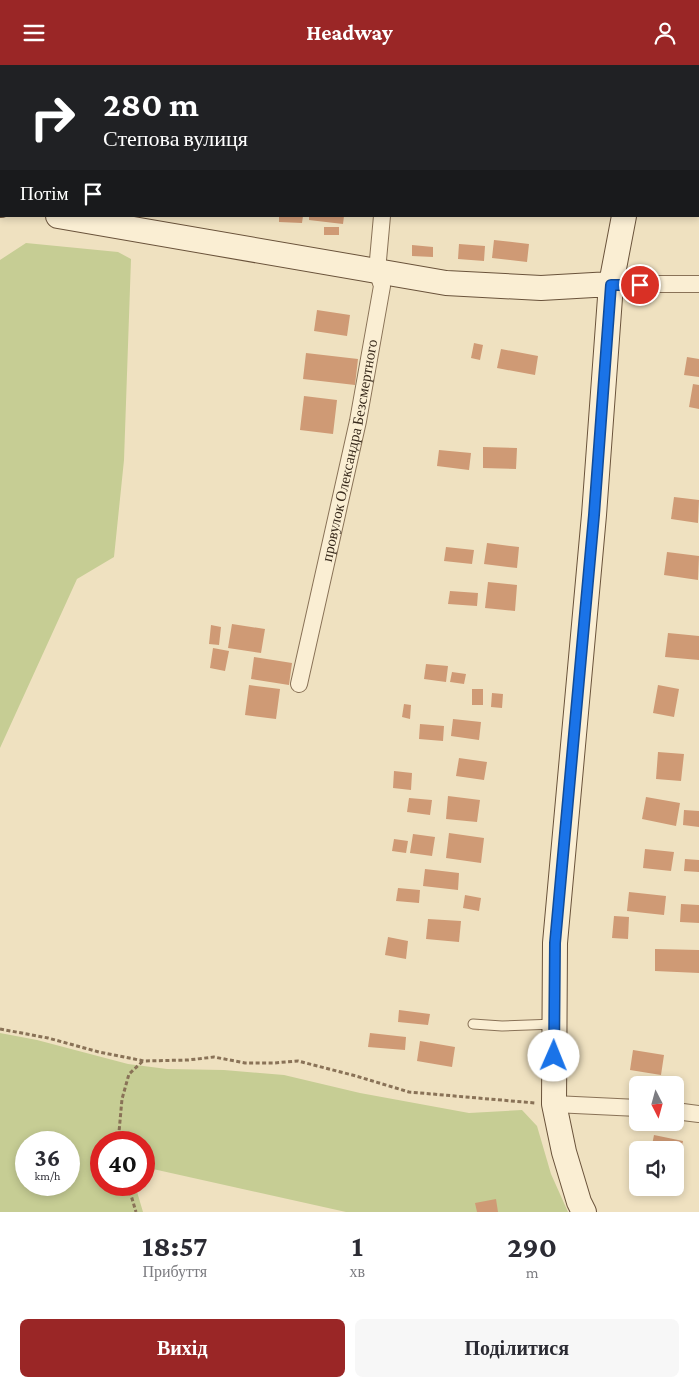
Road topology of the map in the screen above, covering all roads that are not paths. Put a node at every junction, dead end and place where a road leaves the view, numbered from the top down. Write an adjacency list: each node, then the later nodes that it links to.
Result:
1 (64, 217): 4 (street)
2 (382, 217): 4 (street, провулок Олександра Безсмертного)
3 (624, 217): 6 (street)
4 (377, 271): 6 (street); 7 (street, провулок Олександра Безсмертного)
5 (699, 284): 6 (street)
6 (611, 285): 9 (street)
7 (299, 684)
8 (473, 1024): 9 (lane)
9 (555, 1024): 10 (street)
10 (554, 1105): 11 (street); 14 (street)
11 (629, 1109)
12 (684, 1112): 13 (street)
13 (699, 1114)
14 (584, 1212)

